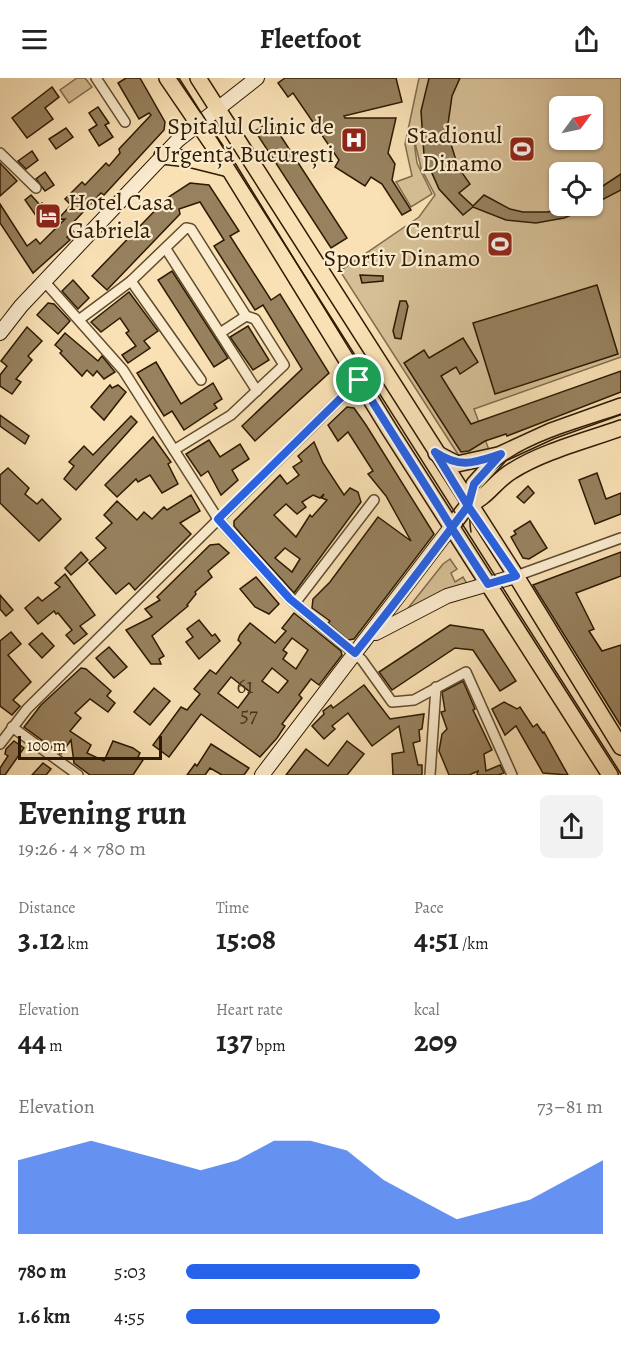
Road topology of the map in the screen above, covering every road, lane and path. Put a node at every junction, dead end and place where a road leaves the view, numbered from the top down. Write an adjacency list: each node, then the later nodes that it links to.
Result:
1 (96, 78): 6 (street)
2 (167, 78): 5 (main road)
3 (198, 78): 5 (main road)
4 (257, 78): 5 (street)
5 (206, 115): 8 (street); 9 (main road); 24 (main road)
6 (125, 122)
7 (0, 153): 10 (street)
8 (162, 156): 9 (main road); 12 (street)
9 (229, 169): 19 (main road)
10 (36, 188)
11 (166, 249): 13 (street); 14 (street); 17 (street)
12 (44, 281): 15 (street); 16 (street)
13 (130, 281): 15 (street); 18 (street)
14 (246, 316): 17 (street); 20 (street)
15 (80, 319): 23 (street)
16 (0, 333)
17 (220, 333): 20 (street)
18 (201, 380)
19 (359, 380): 28 (street); 29 (main road)
20 (257, 391): 23 (street)
21 (621, 406): 25 (main road)
22 (621, 428): 27 (main road)
23 (174, 450): 28 (street)
24 (435, 452): 25 (main road); 27 (main road)
25 (501, 454): 27 (main road)
26 (374, 500): 33 (street)
27 (468, 506): 29 (main road); 31 (main road)
28 (218, 519): 33 (street); 37 (street)
29 (452, 527): 32 (main road); 34 (street)
30 (621, 538): 31 (street)
31 (516, 576): 32 (street); 39 (main road)
32 (488, 584): 34 (street); 44 (main road)
33 (295, 603): 35 (street)
34 (368, 637): 35 (street)
35 (355, 653): 36 (street); 41 (street)
36 (436, 687): 42 (street); 43 (street)
37 (12, 727): 38 (street); 40 (street)
38 (0, 744)
39 (621, 747)
40 (78, 775)
41 (262, 775)
42 (430, 775)
43 (512, 775)
44 (610, 775)

